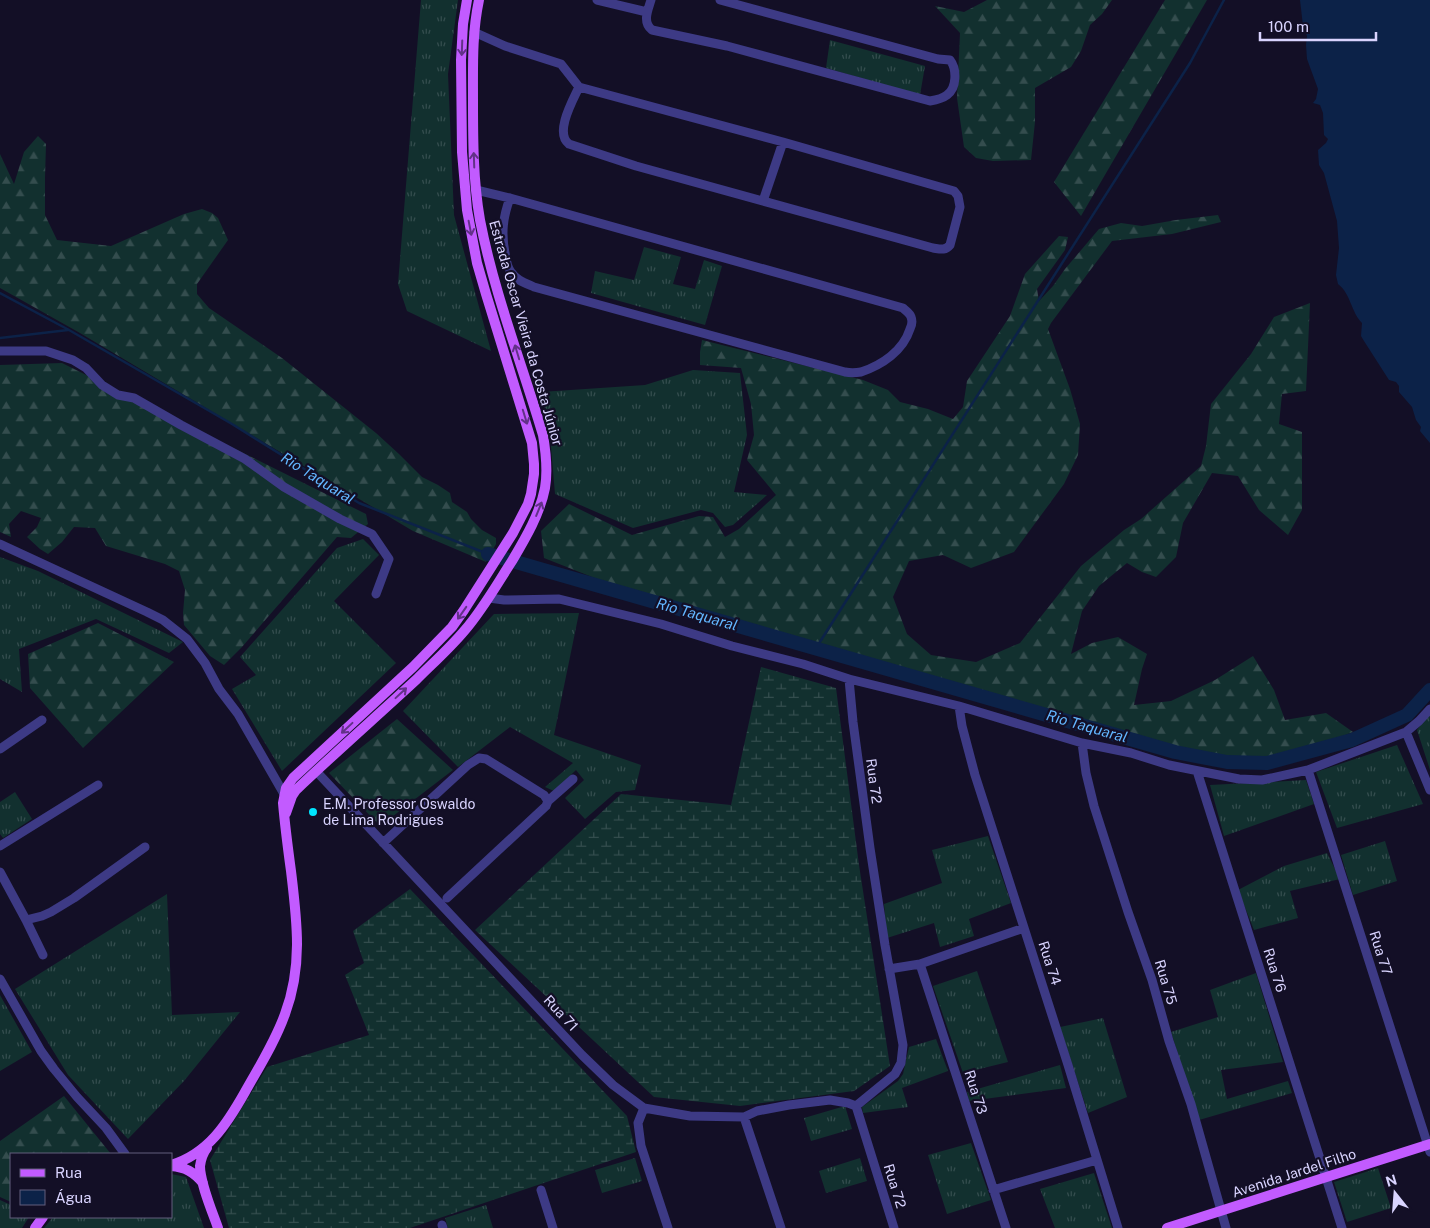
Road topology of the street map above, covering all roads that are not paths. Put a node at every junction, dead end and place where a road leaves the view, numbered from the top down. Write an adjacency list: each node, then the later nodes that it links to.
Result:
1 (467, 0): 30 (main road, Estrada Oscar Vieira da Costa Júnior, one-way to 30)
2 (479, 0): 7 (main road, Estrada Oscar Vieira da Costa Júnior)
3 (597, 0): 6 (street)
4 (651, 0): 6 (street)
5 (720, 0): 6 (street)
6 (647, 12)
7 (474, 32): 8 (street); 10 (main road, Estrada Oscar Vieira da Costa Júnior, one-way to 7)
8 (579, 87): 9 (street); 12 (street)
9 (783, 142): 12 (street); 12 (street)
10 (476, 190): 11 (street); 16 (main road, Estrada Oscar Vieira da Costa Júnior, one-way to 10)
11 (510, 198): 11 (street)
12 (763, 201)
13 (0, 351): 15 (street)
14 (0, 544): 30 (street)
15 (376, 594)
16 (489, 598): 17 (street); 25 (main road, Estrada Oscar Vieira da Costa Júnior, one-way to 16)
17 (849, 680): 18 (street); 42 (street, Rua 72)
18 (959, 706): 22 (street); 39 (street, Rua 74)
19 (1430, 710): 21 (street)
20 (42, 720): 23 (street)
21 (1406, 732): 24 (street); 29 (street)
22 (1082, 744): 26 (street); 57 (street, Rua 75)
23 (0, 749)
24 (1308, 770): 26 (street); 48 (street, Rua 77)
25 (316, 771): 32 (main road, Estrada Oscar Vieira da Costa Júnior); 33 (street, Rua 71)
26 (1196, 771): 53 (street, Rua 76)
27 (573, 778): 31 (street)
28 (98, 785): 34 (street)
29 (1430, 790)
30 (284, 794): 32 (main road, Estrada Oscar Vieira da Costa Júnior)
31 (548, 801): 33 (street); 37 (street)
32 (285, 816): 47 (main road, Estrada Oscar Vieira da Costa Júnior)
33 (382, 843): 45 (street, Rua 71)
34 (0, 846)
35 (145, 847): 38 (street)
36 (0, 872): 38 (street)
37 (447, 898)
38 (26, 920): 40 (street)
39 (1024, 928): 41 (street); 50 (street, Rua 74)
40 (43, 955)
41 (920, 964): 42 (street); 56 (street, Rua 73)
42 (889, 969): 44 (street, Rua 72)
43 (0, 979): 49 (street)
44 (856, 1106): 46 (street, Rua 71); 62 (street, Rua 72)
45 (644, 1108): 46 (street, Rua 71); 60 (street)
46 (744, 1117): 61 (street)
47 (208, 1144): 51 (main road); 54 (main road)
48 (1429, 1147): 53 (main road, Avenida Jardel Filho)
49 (124, 1153)
50 (1097, 1160): 56 (street); 64 (street, Rua 74)
51 (172, 1165)
52 (172, 1165): 54 (main road)
53 (1326, 1177): 57 (main road, Avenida Jardel Filho); 67 (street, Rua 76)
54 (203, 1184): 58 (main road)
55 (542, 1190): 59 (street)
56 (993, 1190): 63 (street, Rua 73)
57 (1220, 1212): 65 (main road, Avenida Jardel Filho); 66 (street, Rua 75)
58 (218, 1228)
59 (553, 1228)
60 (668, 1228)
61 (781, 1228)
62 (894, 1228)
63 (1006, 1228)
64 (1118, 1228)
65 (1167, 1228)
66 (1226, 1228)
67 (1342, 1228)

